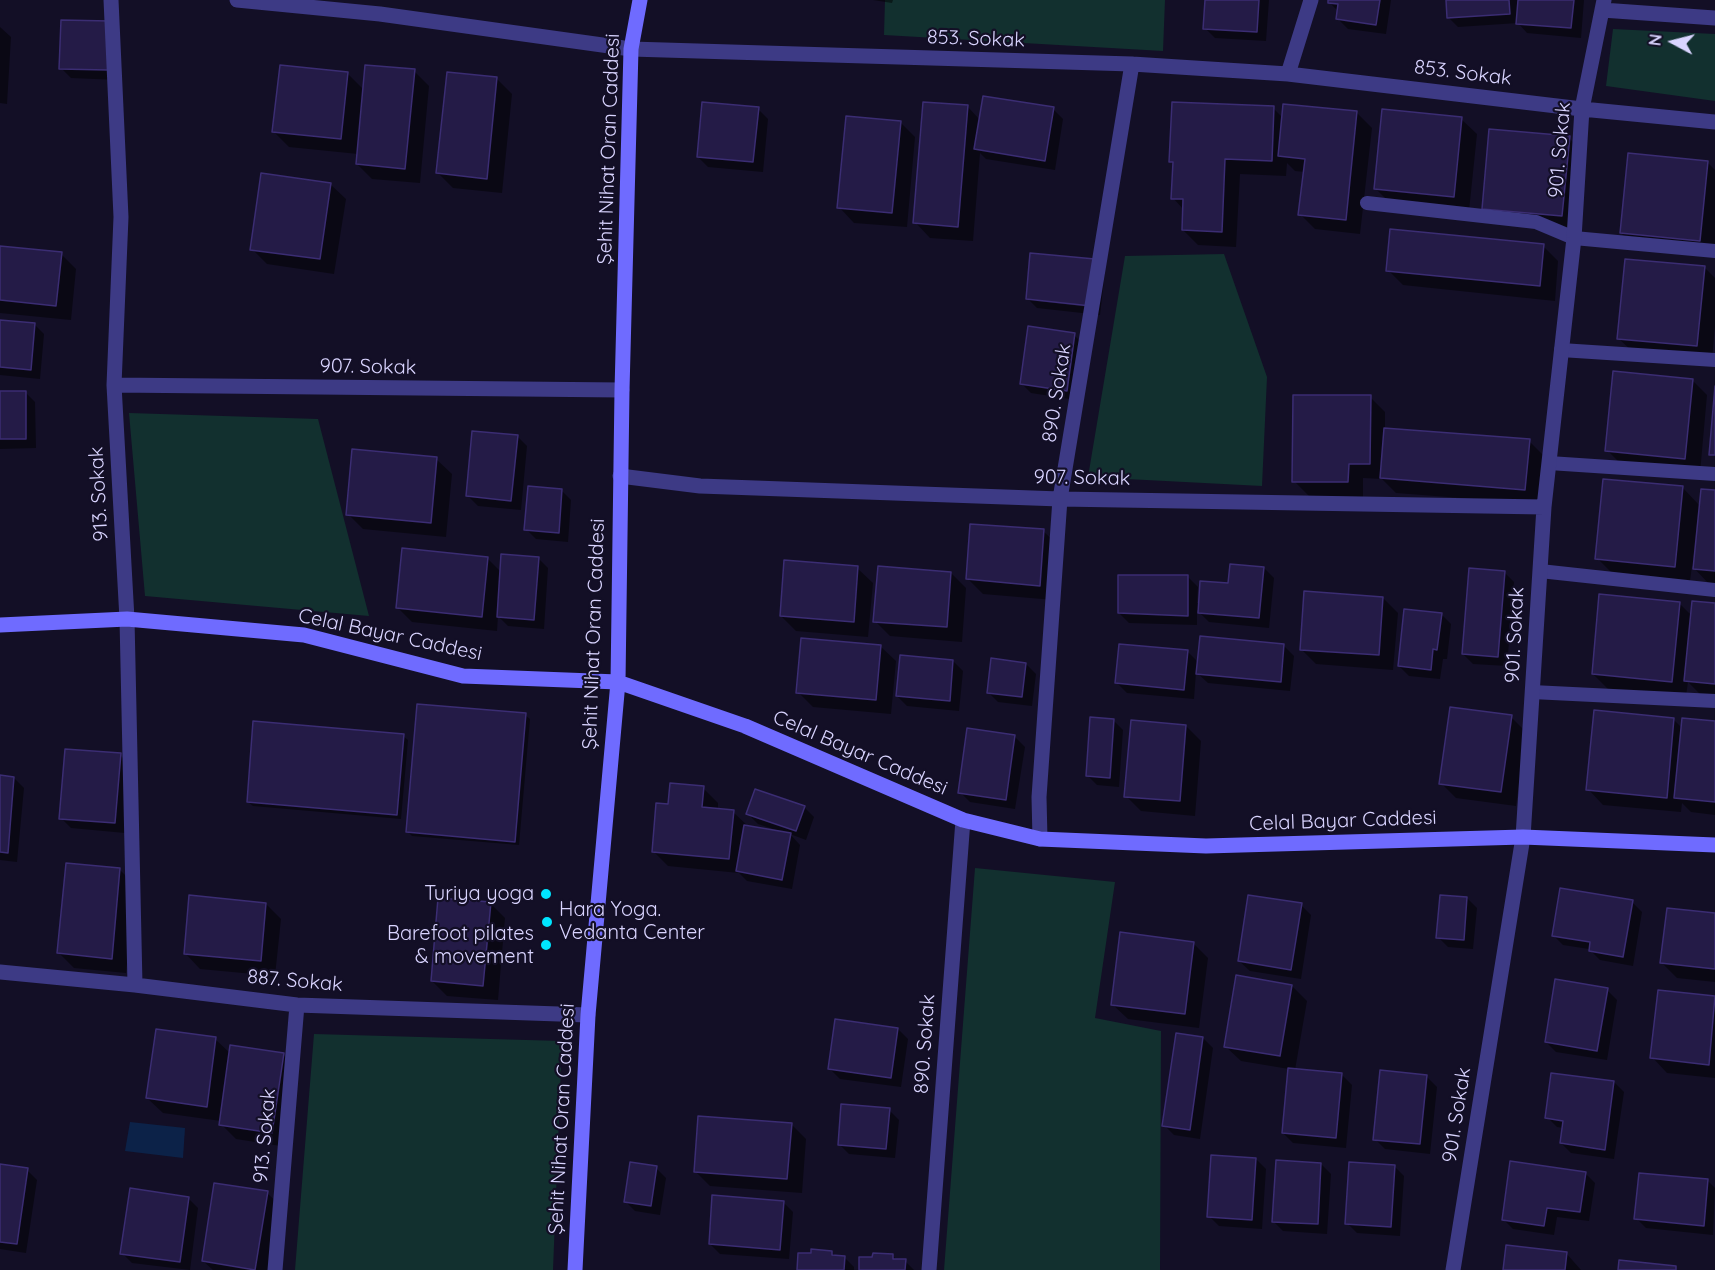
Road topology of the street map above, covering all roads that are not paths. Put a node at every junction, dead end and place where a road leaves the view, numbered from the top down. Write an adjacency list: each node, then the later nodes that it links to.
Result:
1 (111, 0): 17 (street, 913. Sokak)
2 (237, 0): 7 (street, 853. Sokak)
3 (640, 0): 7 (street, Şehit Nihat Oran Caddesi)
4 (1311, 0): 9 (street)
5 (1603, 5): 6 (street); 10 (street, 901. Sokak)
6 (1715, 18)
7 (631, 49): 8 (street, 853. Sokak); 18 (street, Şehit Nihat Oran Caddesi)
8 (1132, 64): 9 (street, 853. Sokak); 22 (street, 890. Sokak)
9 (1288, 74): 10 (street, 853. Sokak)
10 (1582, 109): 11 (street, 853. Sokak); 13 (street, 901. Sokak)
11 (1715, 122)
12 (1367, 203): 13 (lane)
13 (1574, 238): 14 (lane); 15 (street, 901. Sokak)
14 (1715, 251)
15 (1561, 350): 16 (lane); 19 (street, 901. Sokak)
16 (1715, 360)
17 (114, 385): 18 (street, 907. Sokak); 26 (street, 913. Sokak)
18 (622, 390): 21 (street, Şehit Nihat Oran Caddesi)
19 (1549, 463): 20 (lane); 23 (street, 901. Sokak)
20 (1715, 474)
21 (620, 476): 22 (street, 907. Sokak); 28 (street, Şehit Nihat Oran Caddesi)
22 (1060, 500): 23 (street, 907. Sokak); 33 (street, 890. Sokak)
23 (1544, 507): 24 (street, 901. Sokak)
24 (1540, 571): 25 (lane); 29 (street, 901. Sokak)
25 (1715, 590)
26 (127, 620): 27 (street, Celal Bayar Caddesi); 28 (street, Celal Bayar Caddesi); 36 (street, 913. Sokak)
27 (0, 625)
28 (618, 682): 31 (street, Celal Bayar Caddesi); 38 (street, Şehit Nihat Oran Caddesi)
29 (1532, 692): 30 (lane); 32 (street, 901. Sokak)
30 (1715, 701)
31 (963, 820): 33 (street, Celal Bayar Caddesi); 41 (street, 890. Sokak)
32 (1523, 837): 33 (street, Celal Bayar Caddesi); 34 (street, Celal Bayar Caddesi); 42 (street, 901. Sokak)
33 (1040, 839)
34 (1715, 845)
35 (0, 972): 36 (street, 887. Sokak)
36 (135, 985): 37 (street, 887. Sokak)
37 (297, 1005): 38 (street, 887. Sokak); 39 (street, 913. Sokak)
38 (588, 1015): 40 (street, Şehit Nihat Oran Caddesi)
39 (275, 1270)
40 (575, 1270)
41 (929, 1270)
42 (1453, 1270)

